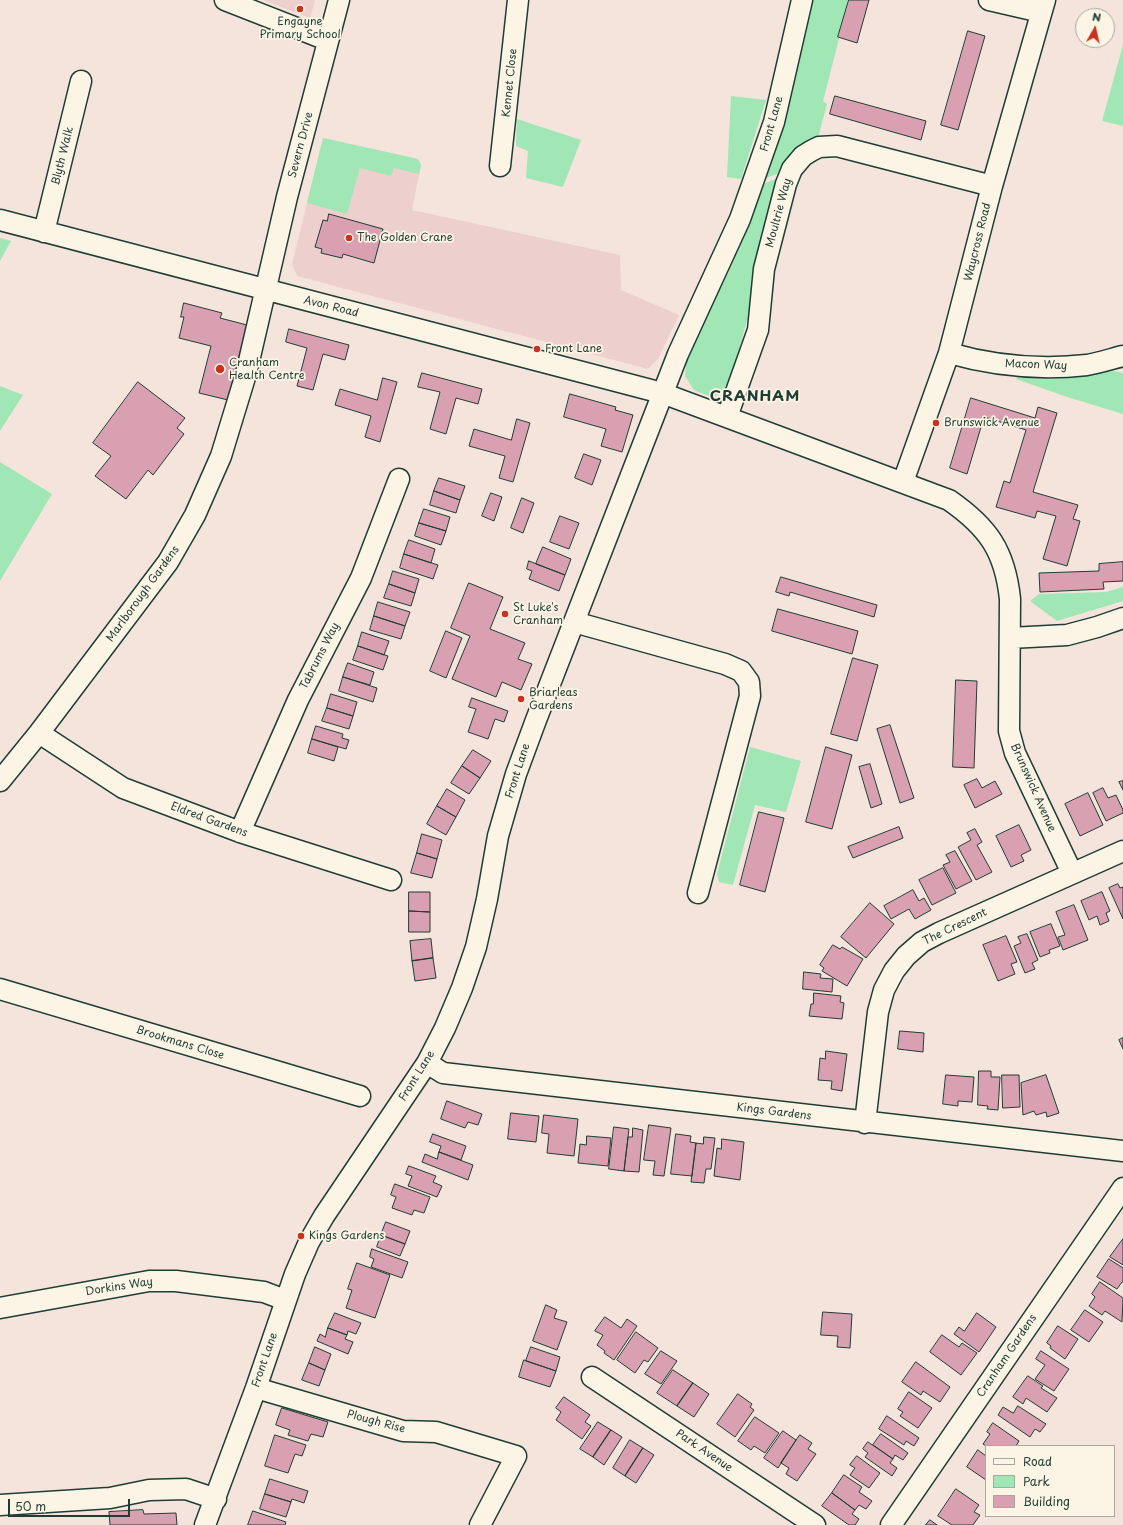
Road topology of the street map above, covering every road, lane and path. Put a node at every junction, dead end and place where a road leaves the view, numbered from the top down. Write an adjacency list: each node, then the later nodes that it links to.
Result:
1 (225, 0): 7 (street)
2 (338, 0): 7 (street, Severn Drive)
3 (518, 0): 9 (street, Kennet Close)
4 (802, 0): 16 (street, Front Lane)
5 (989, 0): 6 (street)
6 (1043, 6): 10 (street, Waycross Road)
7 (328, 40): 13 (street, Severn Drive)
8 (81, 81): 12 (street, Blyth Walk)
9 (500, 166)
10 (992, 186): 14 (street, Waycross Road); 17 (street, Moultrie Way)
11 (0, 220): 12 (street, Avon Road)
12 (44, 232): 13 (street, Avon Road)
13 (266, 290): 16 (street, Avon Road); 23 (street, Marlborough Gardens)
14 (949, 353): 15 (street, Macon Way); 19 (street, Waycross Road)
15 (1123, 356)
16 (662, 393): 17 (street, Brunswick Avenue); 21 (street, Front Lane)
17 (727, 417): 19 (street, Brunswick Avenue)
18 (399, 479): 25 (street, Tabrums Way)
19 (904, 482): 22 (street, Brunswick Avenue)
20 (1123, 618): 22 (street)
21 (574, 622): 29 (street); 31 (street, Front Lane)
22 (1010, 638): 27 (street, Brunswick Avenue)
23 (39, 732): 24 (street, Marlborough Gardens); 25 (street, Eldred Gardens)
24 (0, 781)
25 (240, 832): 28 (street, Eldred Gardens)
26 (1123, 851): 27 (street, The Crescent)
27 (1072, 873): 33 (street, The Crescent)
28 (391, 880)
29 (698, 893)
30 (0, 989): 32 (street, Brookmans Close)
31 (427, 1063): 33 (street, Kings Gardens); 36 (street, Front Lane)
32 (360, 1096)
33 (865, 1123): 34 (street, Kings Gardens)
34 (1123, 1152)
35 (1123, 1188): 45 (street, Cranham Gardens)
36 (285, 1300): 37 (street, Dorkins Way); 39 (street, Front Lane)
37 (0, 1308)
38 (592, 1378): 44 (street, Park Avenue)
39 (256, 1388): 40 (street, Front Lane); 43 (street, Plough Rise)
40 (216, 1499): 41 (street); 42 (street, Front Lane)
41 (0, 1505)
42 (205, 1525)
43 (480, 1525)
44 (815, 1525)
45 (891, 1525)

